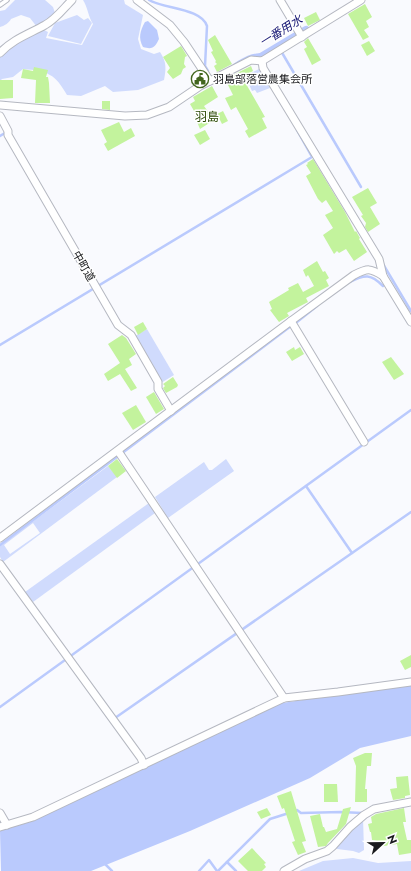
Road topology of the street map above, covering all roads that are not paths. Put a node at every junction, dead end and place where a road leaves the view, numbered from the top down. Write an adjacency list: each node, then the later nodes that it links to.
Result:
1 (7, 0): 6 (lane)
2 (72, 0): 8 (street)
3 (137, 0): 10 (street)
4 (280, 0): 7 (street)
5 (361, 0): 7 (street)
6 (0, 5)
7 (301, 34): 9 (street)
8 (0, 53)
9 (262, 61): 10 (street); 13 (street)
10 (209, 80): 11 (street)
11 (0, 105)
12 (0, 116): 16 (street, 中町道)
13 (383, 276): 14 (street); 15 (street)
14 (291, 321): 16 (street); 17 (street)
15 (411, 322)
16 (171, 411): 18 (street)
17 (364, 442)
18 (120, 453): 19 (street); 22 (street)
19 (0, 538)
20 (0, 564): 23 (street)
21 (411, 682): 22 (street)
22 (284, 698): 23 (street)
23 (144, 765): 26 (street)
24 (411, 802): 27 (street)
25 (0, 813): 26 (street)
26 (3, 826)
27 (284, 871)

